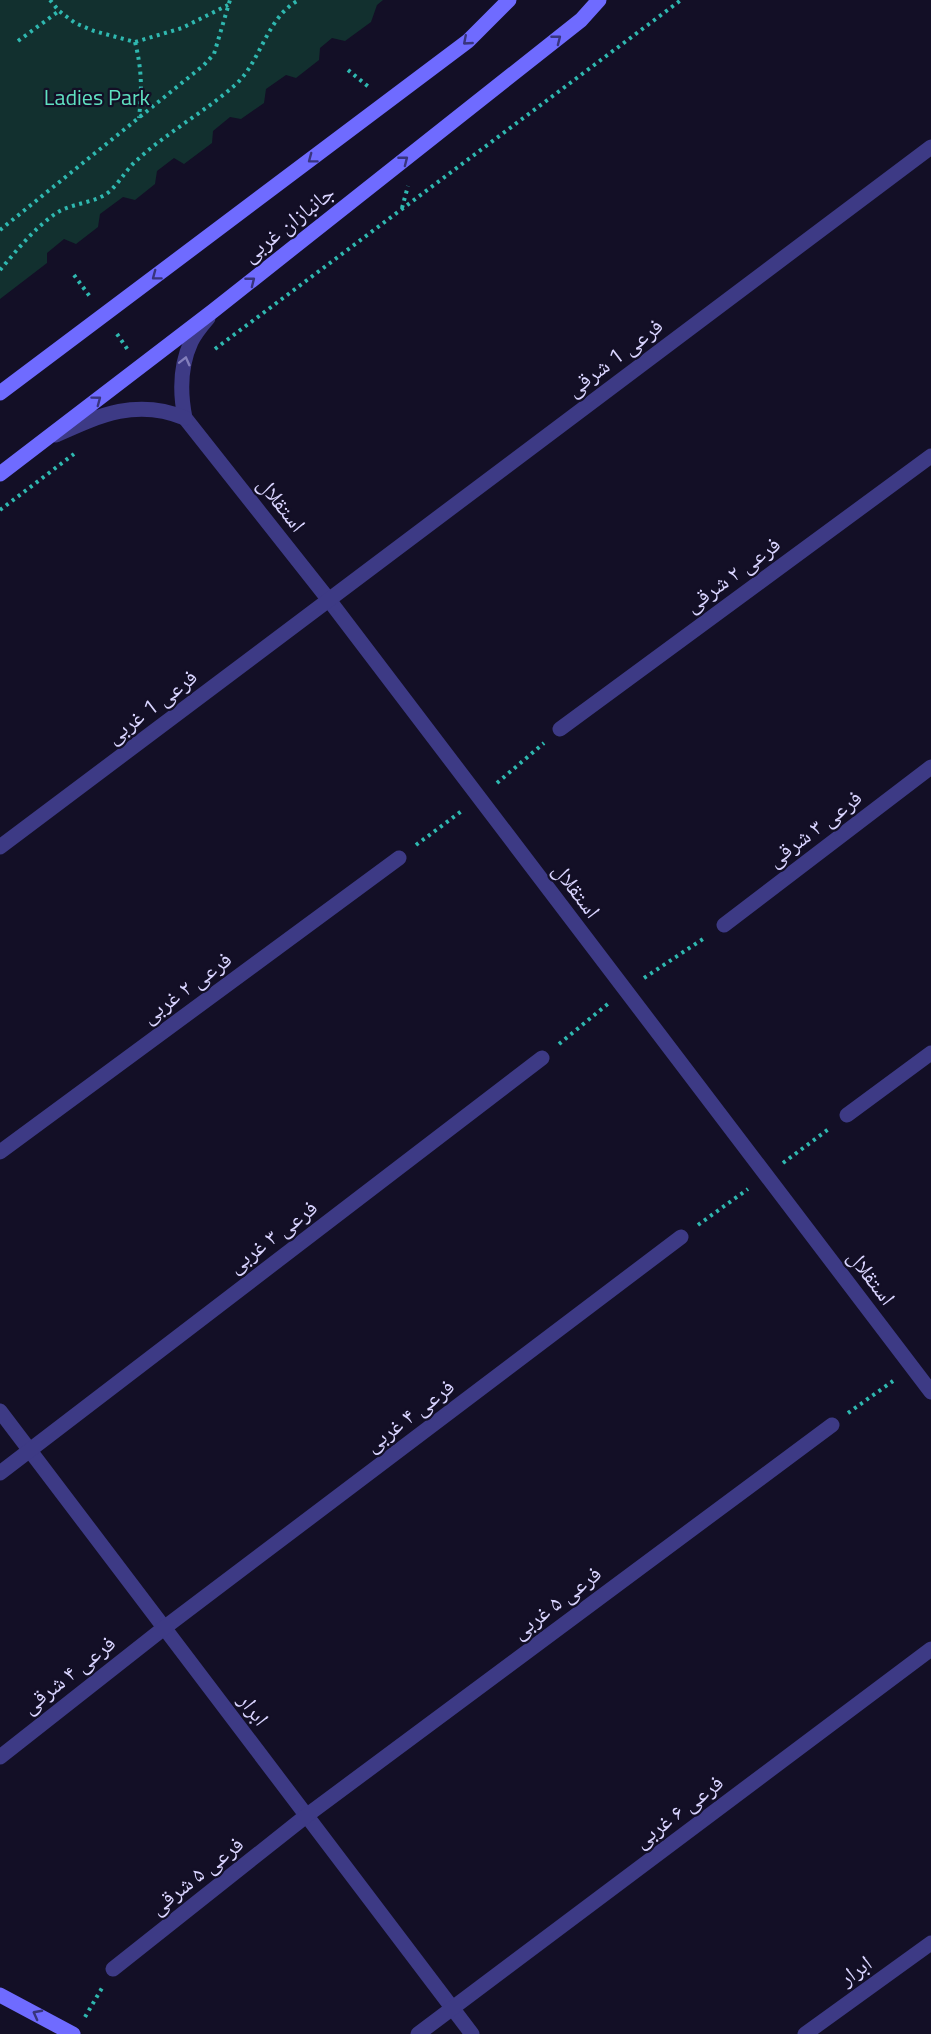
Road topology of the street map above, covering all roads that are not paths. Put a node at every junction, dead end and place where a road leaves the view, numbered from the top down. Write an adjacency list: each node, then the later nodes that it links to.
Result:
1 (509, 0): 5 (main road, جانبازان غربی, one-way to 5)
2 (599, 0): 4 (main road, جانبازان غربی, one-way to 2)
3 (930, 149): 10 (street, فرعی 1 شرقی)
4 (213, 311): 6 (street, one-way to 4); 7 (main road, جانبازان غربی, one-way to 4)
5 (0, 393)
6 (185, 418): 7 (street); 10 (street, استقلال)
7 (44, 440): 9 (main road, جانبازان غربی)
8 (931, 456): 11 (street, فرعی ۲ شرقی)
9 (0, 474)
10 (329, 600): 13 (street, فرعی 1 غربی); 21 (street, استقلال)
11 (560, 729)
12 (931, 767): 15 (street, فرعی ۳ شرقی)
13 (0, 847)
14 (399, 858): 19 (street, فرعی ۲ غربی)
15 (724, 925)
16 (931, 1053): 18 (street)
17 (542, 1058): 24 (street, فرعی ۳ غربی)
18 (847, 1114)
19 (0, 1152)
20 (681, 1238): 26 (street, فرعی ۴ غربی)
21 (931, 1392)
22 (0, 1412): 24 (street, ابرار)
23 (832, 1425): 29 (street, فرعی ۵ غربی)
24 (29, 1450): 25 (street); 26 (street, ابرار)
25 (0, 1473)
26 (164, 1628): 28 (street, فرعی ۴ شرقی); 29 (street, ابرار)
27 (931, 1649): 33 (street, فرعی ۶ غربی)
28 (0, 1757)
29 (306, 1816): 31 (street, فرعی ۵ شرقی); 33 (street, ابرار)
30 (931, 1943): 37 (street, ابرار)
31 (113, 1969)
32 (0, 1995): 34 (main road, one-way to 32)
33 (453, 2010): 35 (street, فرعی ۶ غربی); 36 (street, ابرار)
34 (77, 2029)
35 (418, 2034)
36 (472, 2034)
37 (806, 2034)

